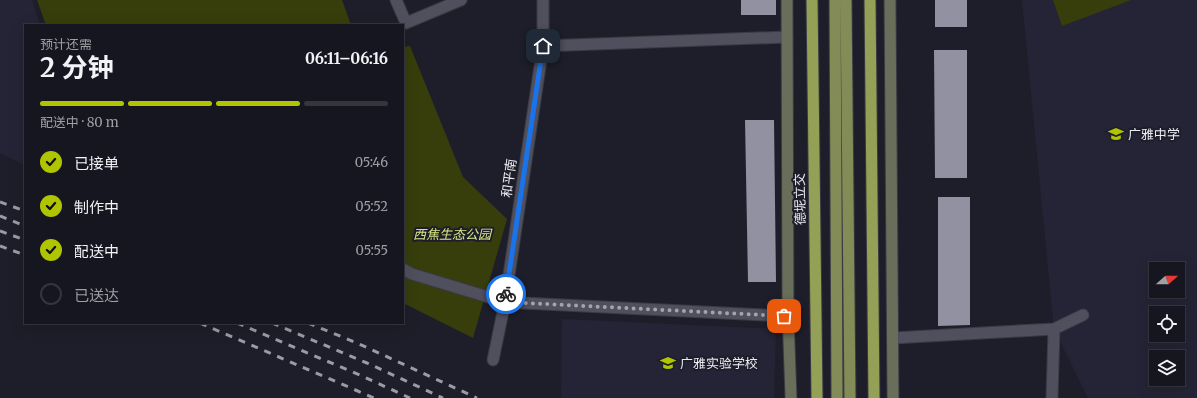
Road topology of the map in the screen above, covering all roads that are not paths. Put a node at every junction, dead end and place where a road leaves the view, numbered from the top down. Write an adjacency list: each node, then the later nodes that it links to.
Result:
1 (396, 0): 2 (street)
2 (461, 0)
3 (543, 0): 11 (street, 和平南)
4 (787, 0): 10 (main road)
5 (812, 0): 20 (highway, 德坭立交)
6 (835, 0): 21 (main road)
7 (846, 0): 22 (main road)
8 (870, 0): 23 (highway)
9 (890, 0): 17 (main road)
10 (787, 37): 11 (street); 14 (main road)
11 (543, 46): 13 (street, 和平南)
12 (404, 270): 13 (street)
13 (505, 302): 14 (street); 18 (street, 和平南)
14 (788, 314): 19 (main road)
15 (1083, 314): 16 (street)
16 (1054, 329): 17 (street); 25 (street)
17 (893, 338): 24 (main road)
18 (493, 360)
19 (792, 398)
20 (817, 398)
21 (838, 398)
22 (850, 398)
23 (874, 398)
24 (893, 398)
25 (1052, 398)

